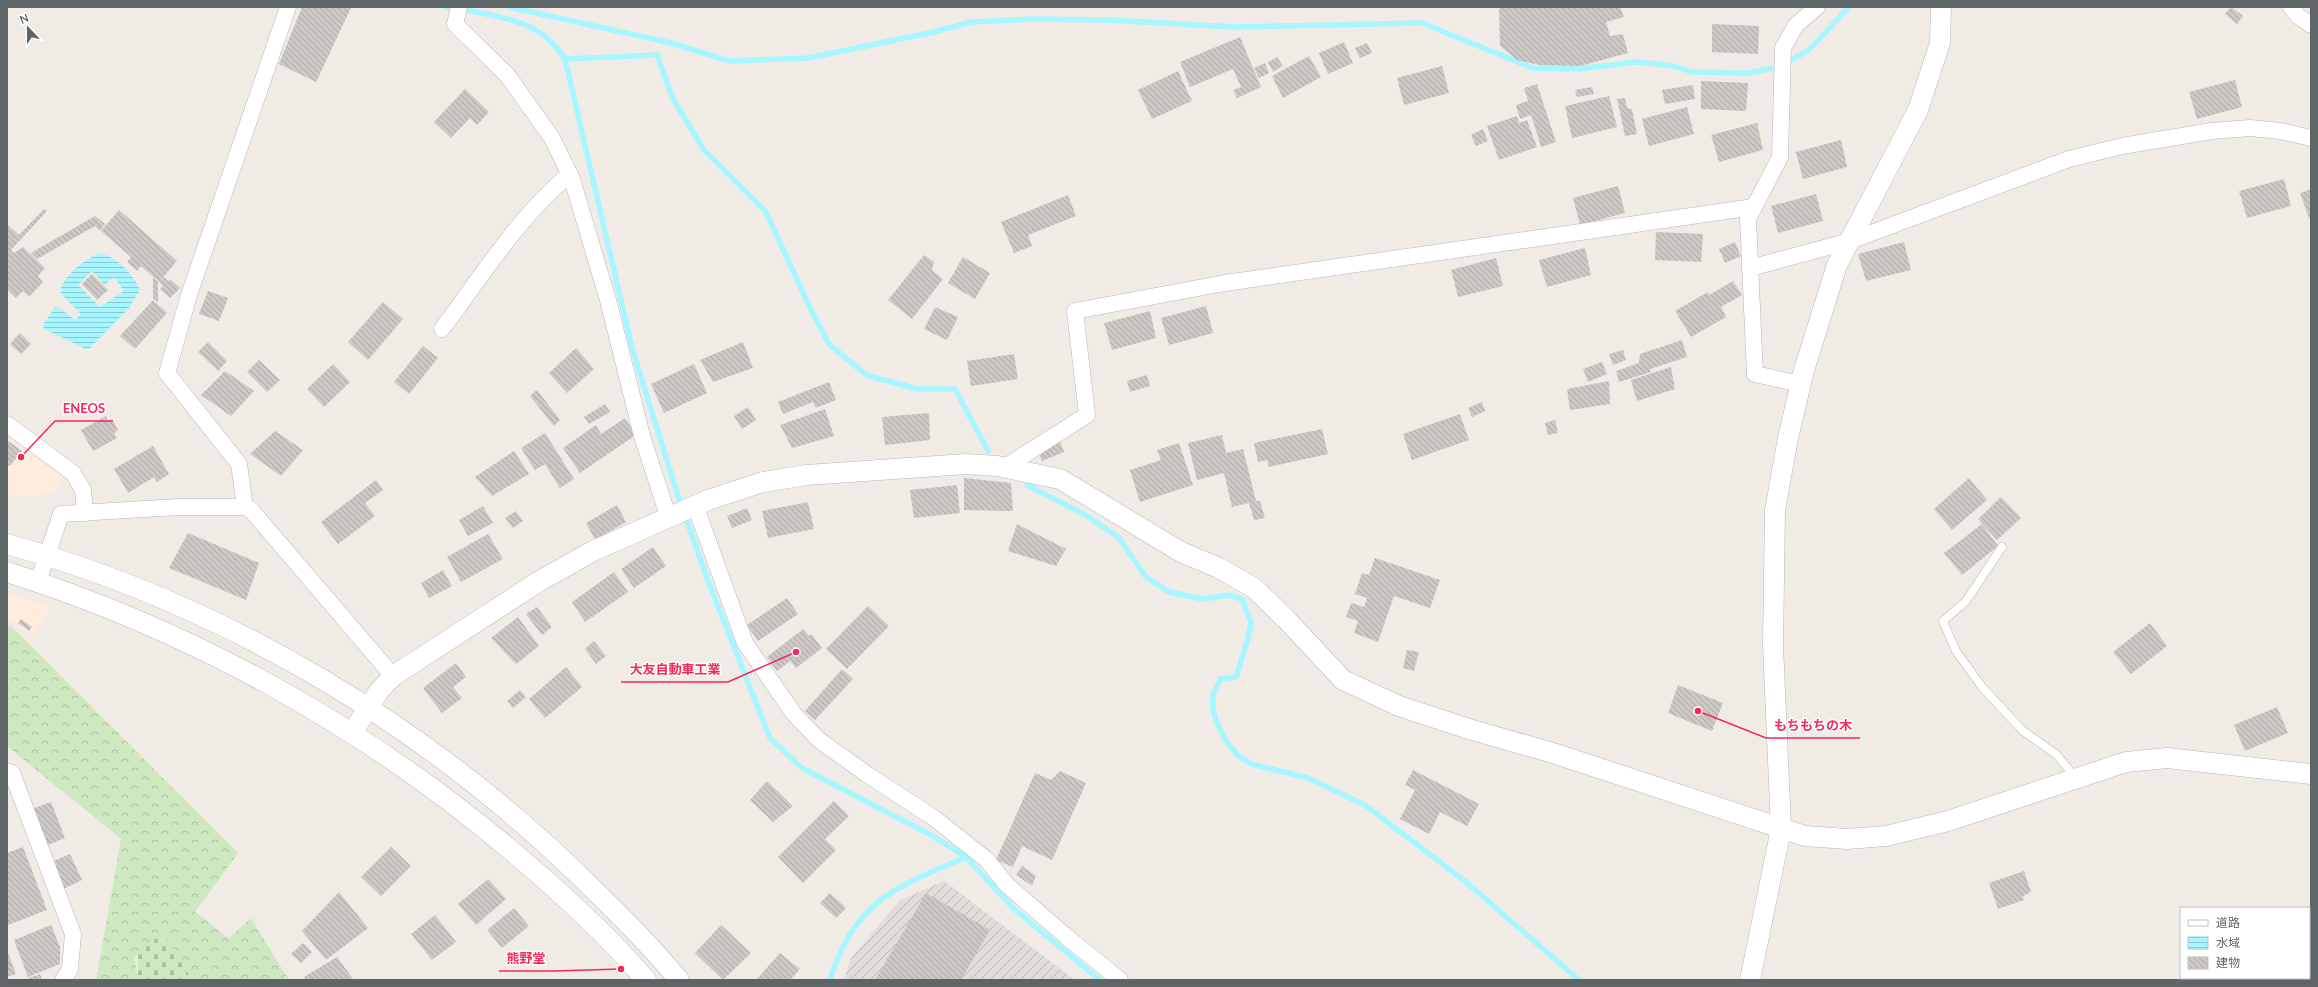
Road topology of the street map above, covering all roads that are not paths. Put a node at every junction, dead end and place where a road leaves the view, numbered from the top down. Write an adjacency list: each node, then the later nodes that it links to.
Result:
1 (288, 7): 16 (street)
2 (459, 7): 8 (street)
3 (1817, 7): 9 (street)
4 (1941, 7): 10 (street)
5 (2291, 7): 6 (street)
6 (2311, 25)
7 (2311, 138): 10 (street)
8 (570, 174): 12 (street); 17 (street)
9 (1754, 207): 11 (street); 15 (street)
10 (1850, 241): 11 (street); 13 (street)
11 (1750, 268): 13 (street)
12 (442, 329)
13 (1800, 384): 30 (street)
14 (7, 424): 18 (street)
15 (1004, 468): 17 (street); 30 (street)
16 (245, 507): 18 (street); 24 (street)
17 (682, 510): 24 (street); 34 (street)
18 (85, 513): 21 (street)
19 (7, 544): 21 (street)
20 (2002, 547): 29 (lane)
21 (46, 555): 23 (street); 25 (street)
22 (7, 572): 23 (street)
23 (38, 582): 26 (street)
24 (393, 676): 25 (street)
25 (368, 708): 26 (street); 33 (street)
26 (352, 733): 32 (street)
27 (7, 772): 31 (street)
28 (2311, 774): 29 (street)
29 (2076, 778): 30 (street)
30 (1781, 829): 35 (street)
31 (63, 980)
32 (646, 980)
33 (679, 980)
34 (1120, 980)
35 (1750, 980)

